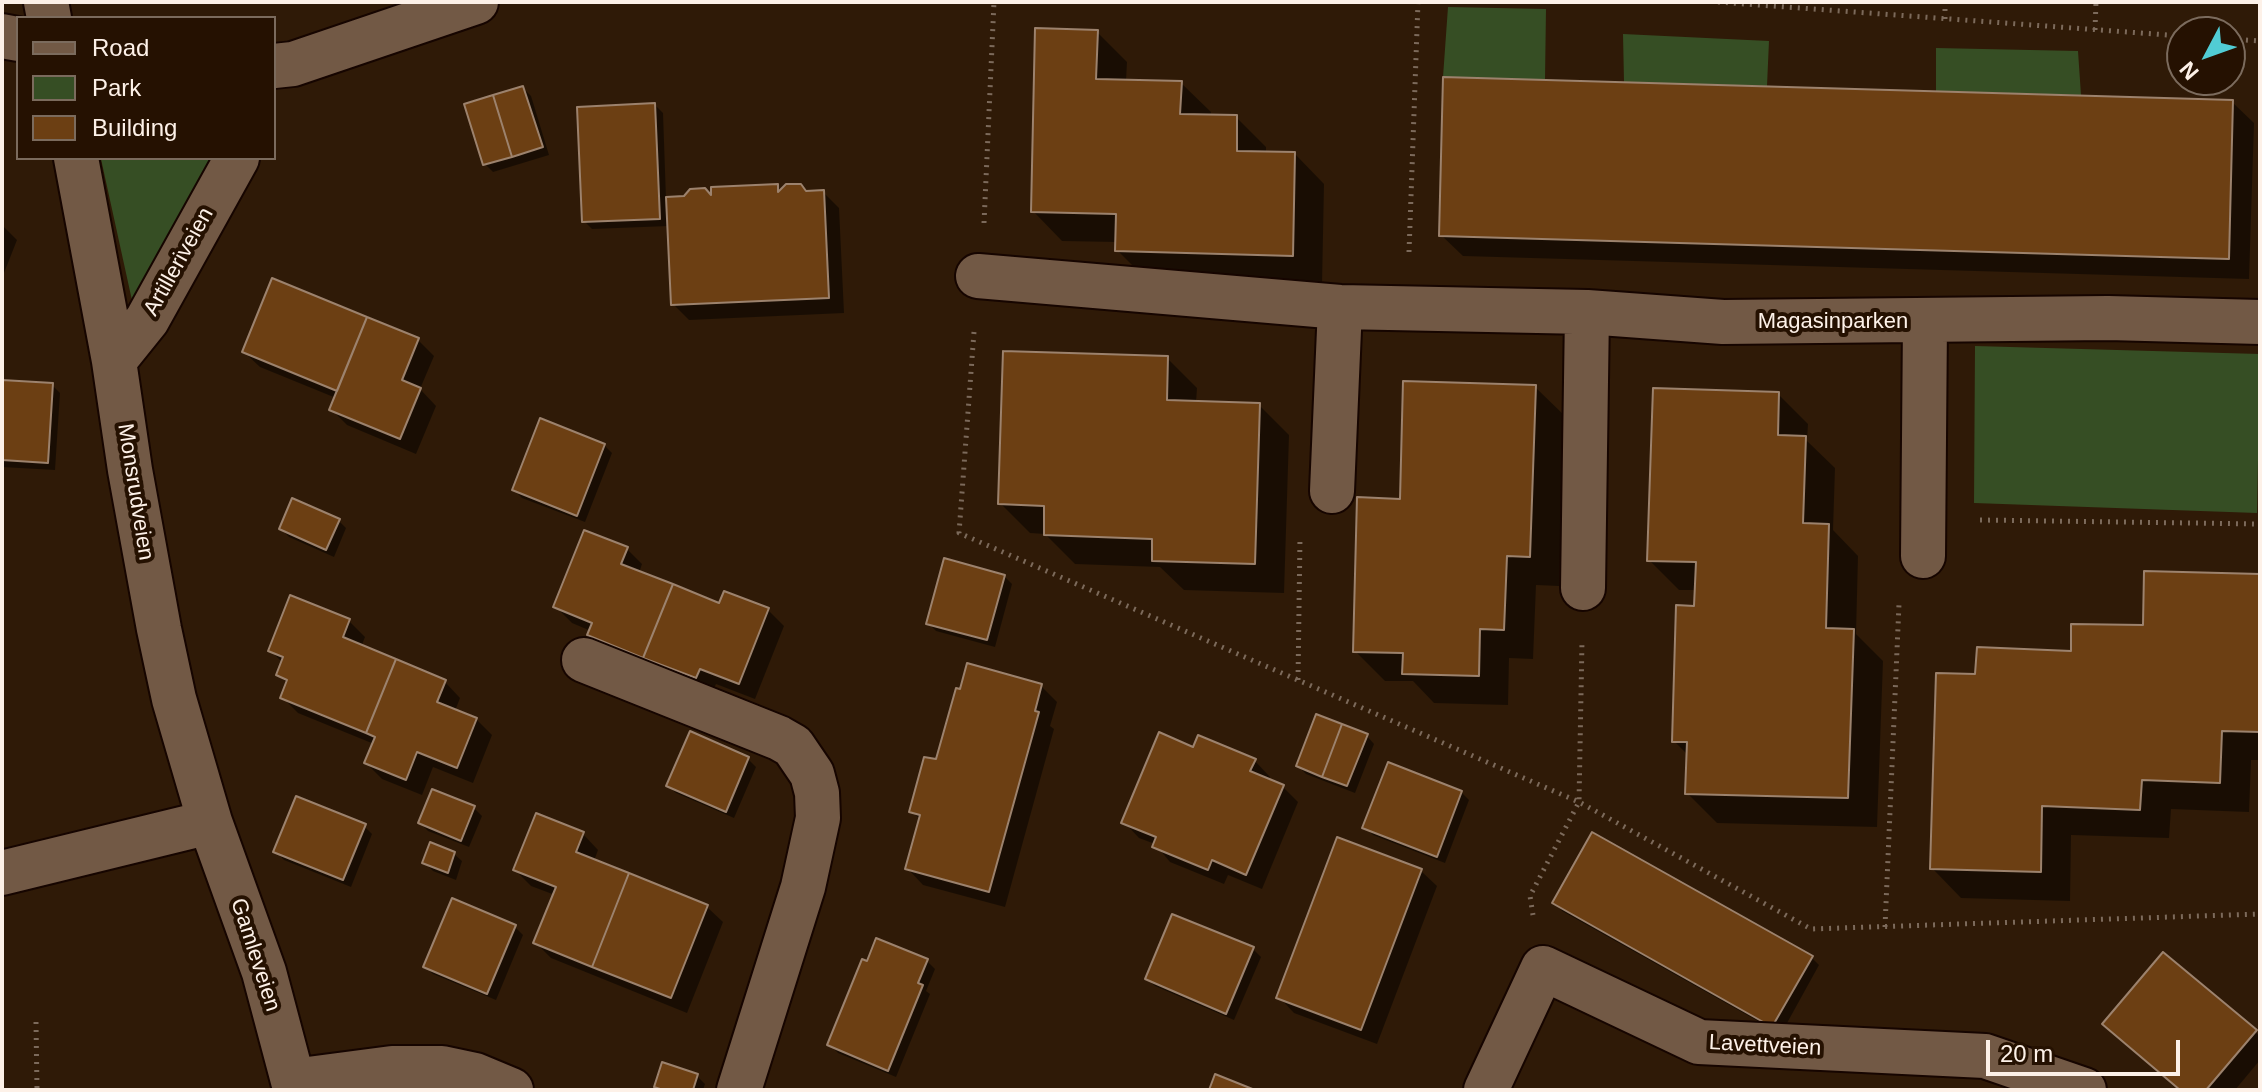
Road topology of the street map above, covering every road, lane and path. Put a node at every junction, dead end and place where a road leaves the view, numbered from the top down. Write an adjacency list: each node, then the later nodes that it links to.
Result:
1 (476, 2): 10 (street)
2 (994, 2): 13 (path)
3 (1418, 2): 15 (path)
4 (1718, 2): 7 (path)
5 (1945, 2): 7 (path)
6 (2096, 2): 8 (path)
7 (1945, 19): 8 (path)
8 (2095, 30): 9 (path)
9 (2166, 35)
10 (280, 75)
11 (76, 160): 19 (street, Monsrudveien)
12 (236, 160): 19 (street, Artilleriveien)
13 (978, 276): 14 (street, Magasinparken); 25 (path)
14 (1340, 307): 15 (street, Magasinparken); 20 (street)
15 (1407, 309): 16 (street, Magasinparken)
16 (1587, 312): 17 (street, Magasinparken); 23 (street)
17 (1925, 321): 18 (street, Magasinparken); 22 (street)
18 (2260, 322)
19 (114, 361): 27 (street, Monsrudveien)
20 (1332, 491): 25 (path)
21 (2260, 524): 22 (path)
22 (1923, 538): 30 (path)
23 (1583, 588): 26 (path)
24 (584, 660): 36 (street)
25 (1298, 680): 26 (path)
26 (1579, 802): 30 (path); 31 (path)
27 (210, 822): 28 (street); 33 (street, Gamleveien)
28 (2, 873)
29 (2260, 914): 30 (path)
30 (1885, 927)
31 (1543, 968): 37 (street); 38 (street, Lavettveien)
32 (36, 1022): 34 (path)
33 (293, 1086): 35 (street, Gamleveien)
34 (37, 1090)
35 (511, 1090)
36 (739, 1090)
37 (1486, 1090)
38 (2084, 1090)

